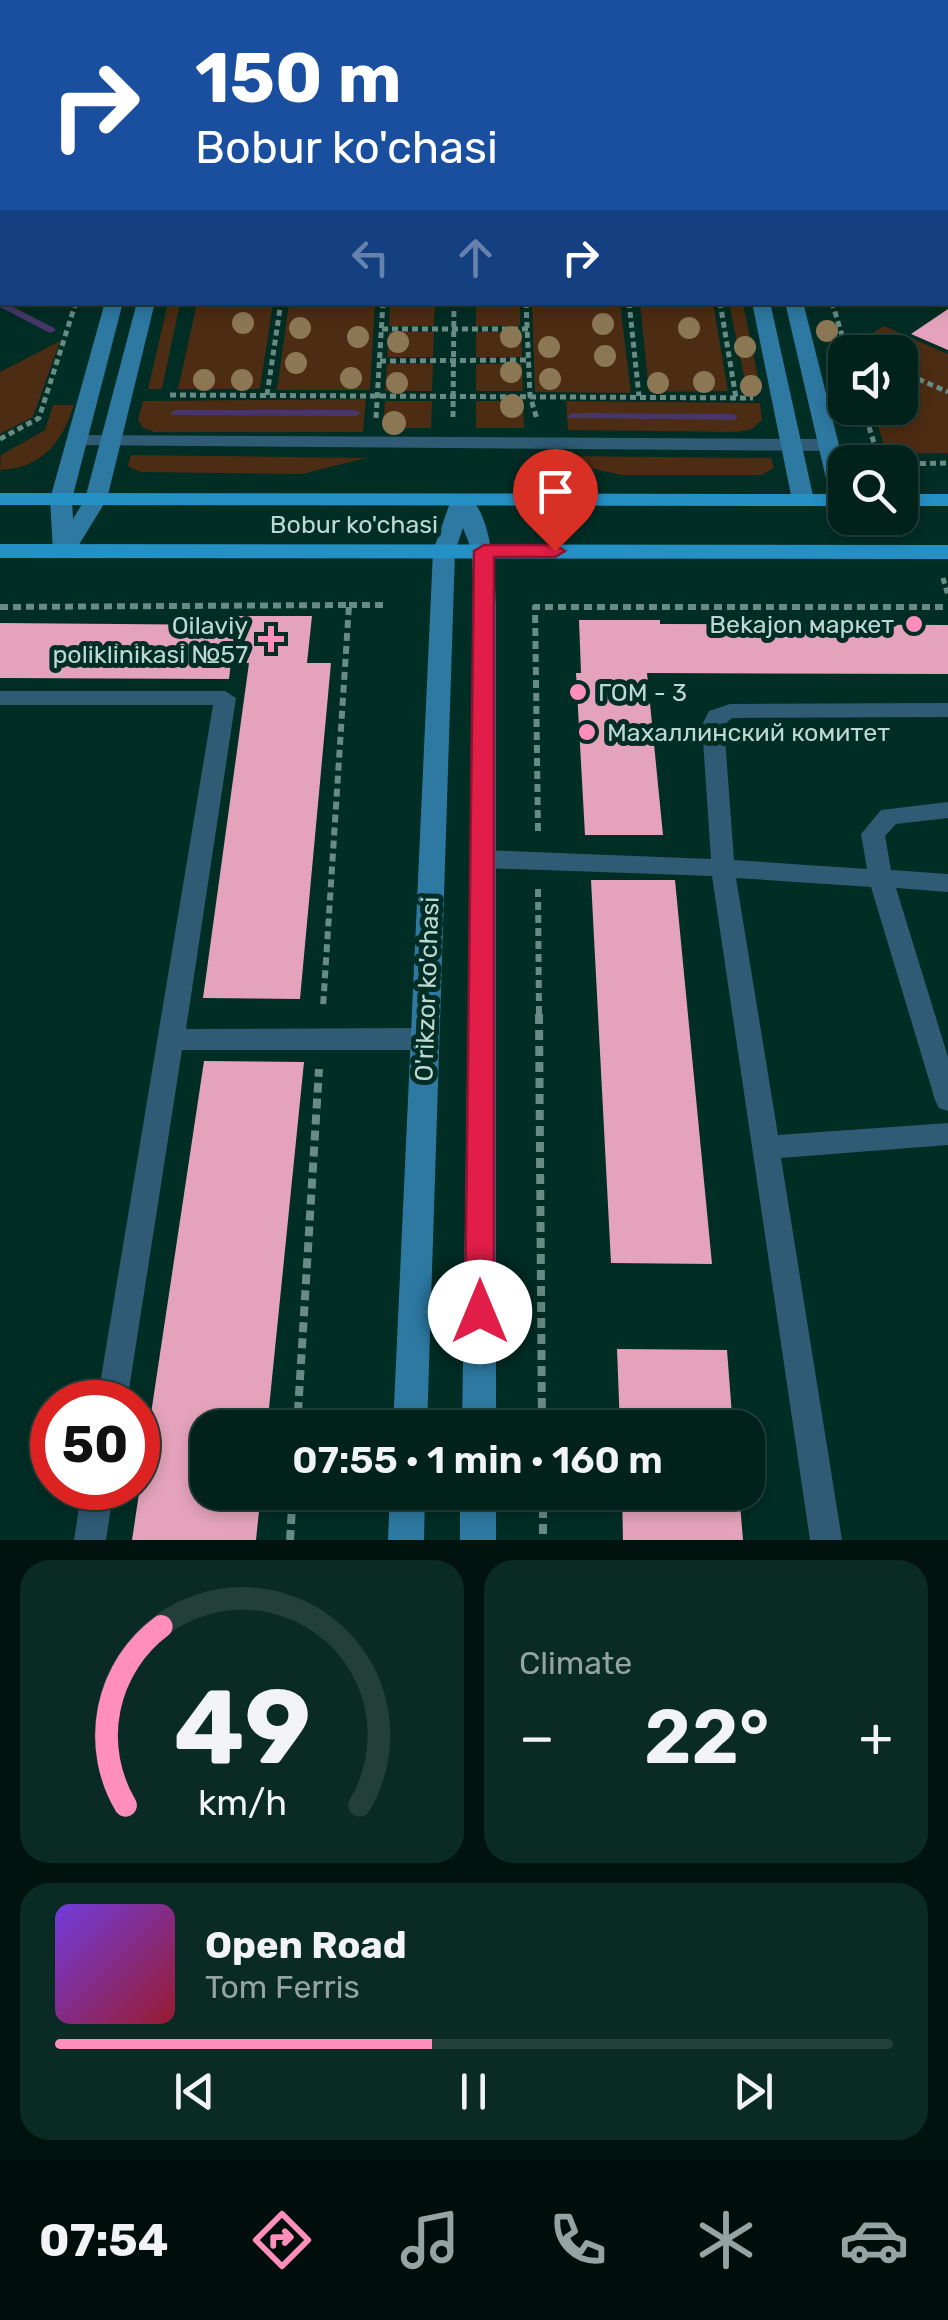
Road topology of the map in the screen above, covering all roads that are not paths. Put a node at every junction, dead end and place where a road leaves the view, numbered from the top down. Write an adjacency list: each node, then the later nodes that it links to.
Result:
1 (113, 305): 5 (main road)
2 (145, 305): 6 (main road)
3 (762, 305): 7 (main road)
4 (795, 305): 8 (main road)
5 (77, 441): 6 (street); 10 (main road)
6 (110, 441): 7 (street); 11 (main road)
7 (792, 445): 8 (street); 13 (main road)
8 (828, 445)
9 (0, 499): 10 (main road, Bobur ko'chasi)
10 (61, 499): 11 (main road, Bobur ko'chasi); 18 (main road)
11 (96, 499): 12 (main road, Bobur ko'chasi); 18 (main road)
12 (462, 500): 13 (main road, Bobur ko'chasi); 19 (main road, O'rikzor ko'chasi); 20 (main road)
13 (802, 500): 14 (main road, Bobur ko'chasi)
14 (828, 500)
15 (918, 500): 16 (main road)
16 (948, 500)
17 (0, 551): 18 (main road, Bobur ko'chasi)
18 (64, 551): 19 (main road, Bobur ko'chasi)
19 (444, 551): 20 (main road, Bobur ko'chasi); 29 (main road, O'rikzor ko'chasi)
20 (484, 551): 21 (main road, Bobur ko'chasi); 25 (main road)
21 (948, 552)
22 (0, 698): 30 (lane)
23 (948, 710): 26 (lane)
24 (948, 810): 27 (lane)
25 (483, 859): 26 (lane); 36 (main road)
26 (723, 868): 27 (lane); 33 (lane)
27 (881, 879): 28 (lane); 31 (lane)
28 (948, 883)
29 (425, 1039): 30 (lane); 35 (main road, O'rikzor ko'chasi)
30 (172, 1040): 34 (lane)
31 (948, 1100)
32 (948, 1134): 33 (lane)
33 (766, 1148): 43 (lane)
34 (116, 1380)
35 (411, 1410)
36 (479, 1410)
37 (95, 1510): 40 (lane)
38 (407, 1510): 41 (main road)
39 (478, 1510): 42 (main road)
40 (90, 1540)
41 (406, 1540)
42 (478, 1540)
43 (826, 1540)

